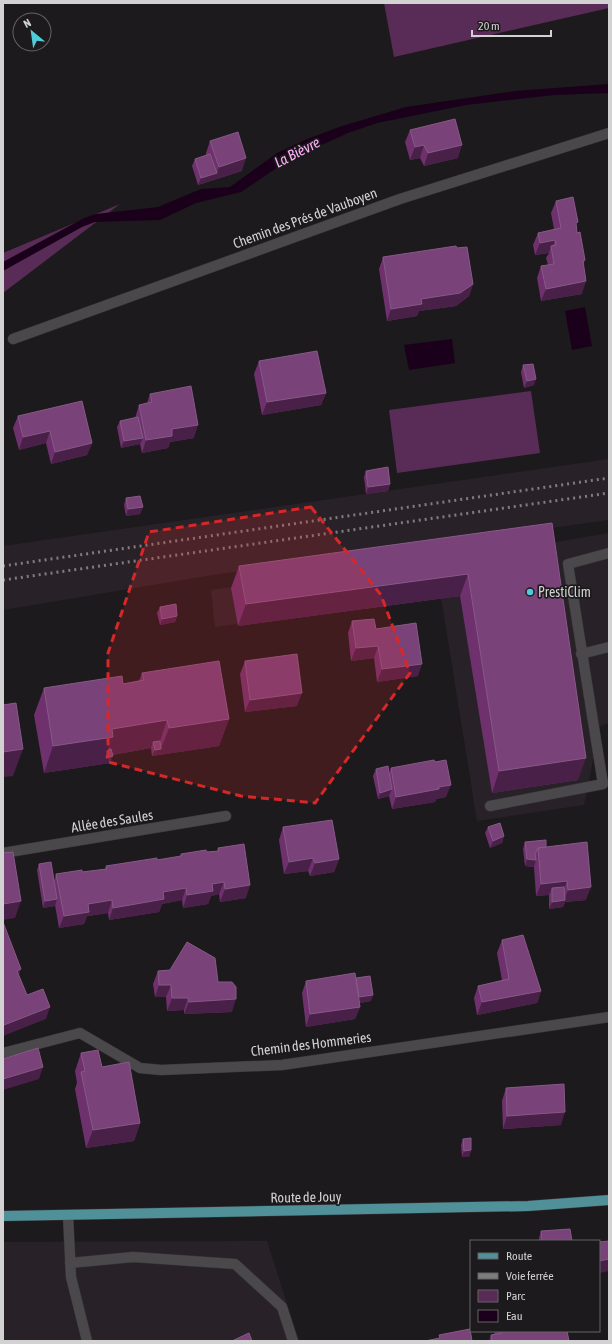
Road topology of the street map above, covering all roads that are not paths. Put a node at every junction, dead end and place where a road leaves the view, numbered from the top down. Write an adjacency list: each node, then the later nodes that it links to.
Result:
1 (609, 132): 2 (street, Chemin des Prés de Vauboyen)
2 (13, 339)
3 (609, 553): 5 (street)
4 (609, 647): 5 (street)
5 (581, 654): 6 (street)
6 (606, 783): 7 (street)
7 (490, 806)
8 (226, 816): 9 (street, Allée des Saules)
9 (3, 853)
10 (609, 1017): 11 (street, Chemin des Hommeries)
11 (3, 1053)
12 (609, 1200): 13 (main road, Route de Jouy)
13 (68, 1215): 14 (main road, Route de Jouy); 15 (street)
14 (3, 1216)
15 (70, 1263): 16 (street); 17 (street)
16 (87, 1341)
17 (292, 1341)

